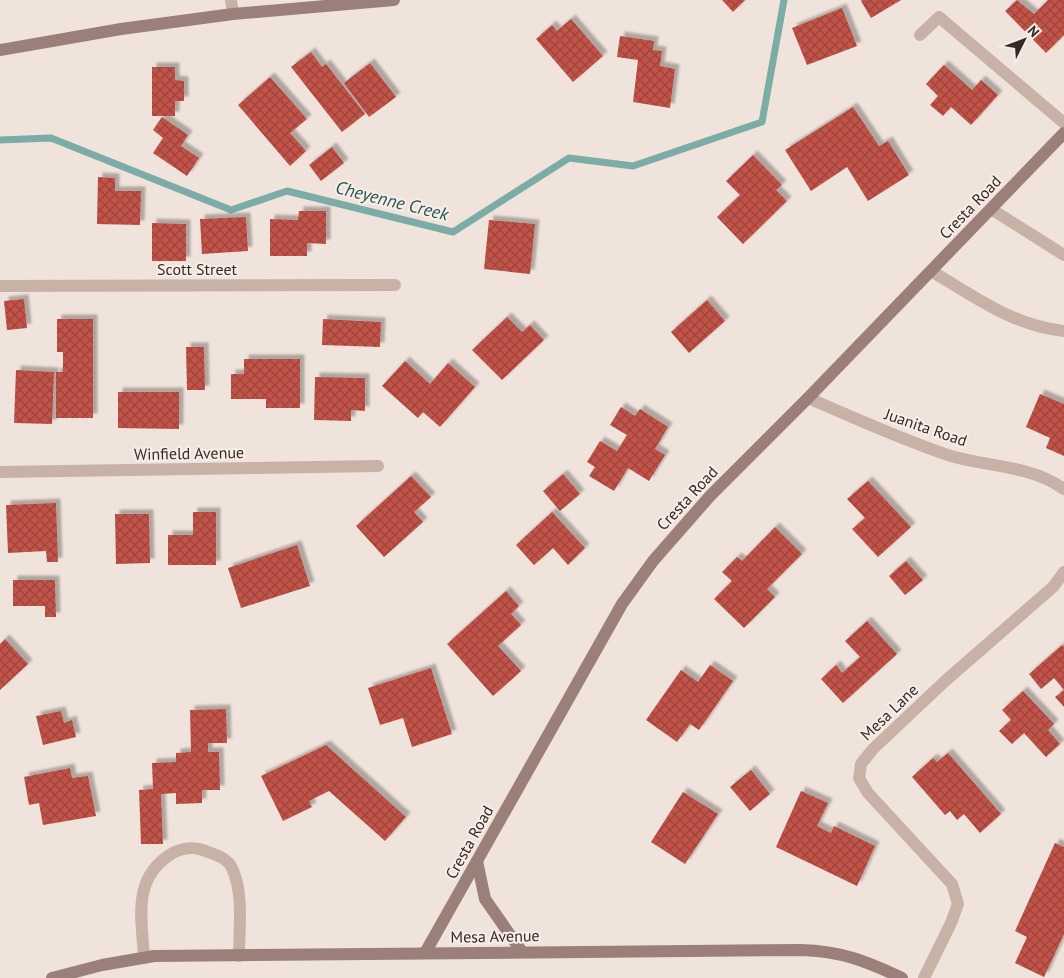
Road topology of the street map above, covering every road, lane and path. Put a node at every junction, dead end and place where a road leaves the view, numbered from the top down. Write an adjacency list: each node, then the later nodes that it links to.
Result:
1 (231, 0): 3 (street)
2 (394, 0): 3 (main road)
3 (234, 14): 5 (main road)
4 (920, 35): 6 (street)
5 (0, 50)
6 (1064, 123)
7 (1064, 133): 8 (main road, Cresta Road)
8 (991, 209): 9 (street); 10 (main road, Cresta Road)
9 (1064, 255)
10 (931, 271): 13 (street); 14 (main road, Cresta Road)
11 (394, 285): 12 (street, Scott Street)
12 (0, 286)
13 (1064, 331)
14 (808, 398): 17 (street, Juanita Road); 19 (main road, Cresta Road)
15 (378, 466): 16 (street, Winfield Avenue)
16 (0, 472)
17 (1064, 489)
18 (1064, 572): 28 (street, Mesa Lane)
19 (477, 861): 20 (main road); 21 (main road, Cresta Road)
20 (522, 952): 21 (main road, Mesa Avenue); 27 (main road, Mesa Avenue)
21 (424, 953): 22 (main road, Mesa Avenue)
22 (239, 956): 23 (main road, Mesa Avenue); 23 (street)
23 (144, 958): 24 (main road, Mesa Avenue)
24 (84, 971): 25 (main road, Mesa Avenue); 26 (main road, Mesa Avenue)
25 (52, 978)
26 (71, 978)
27 (902, 978)
28 (924, 978)

